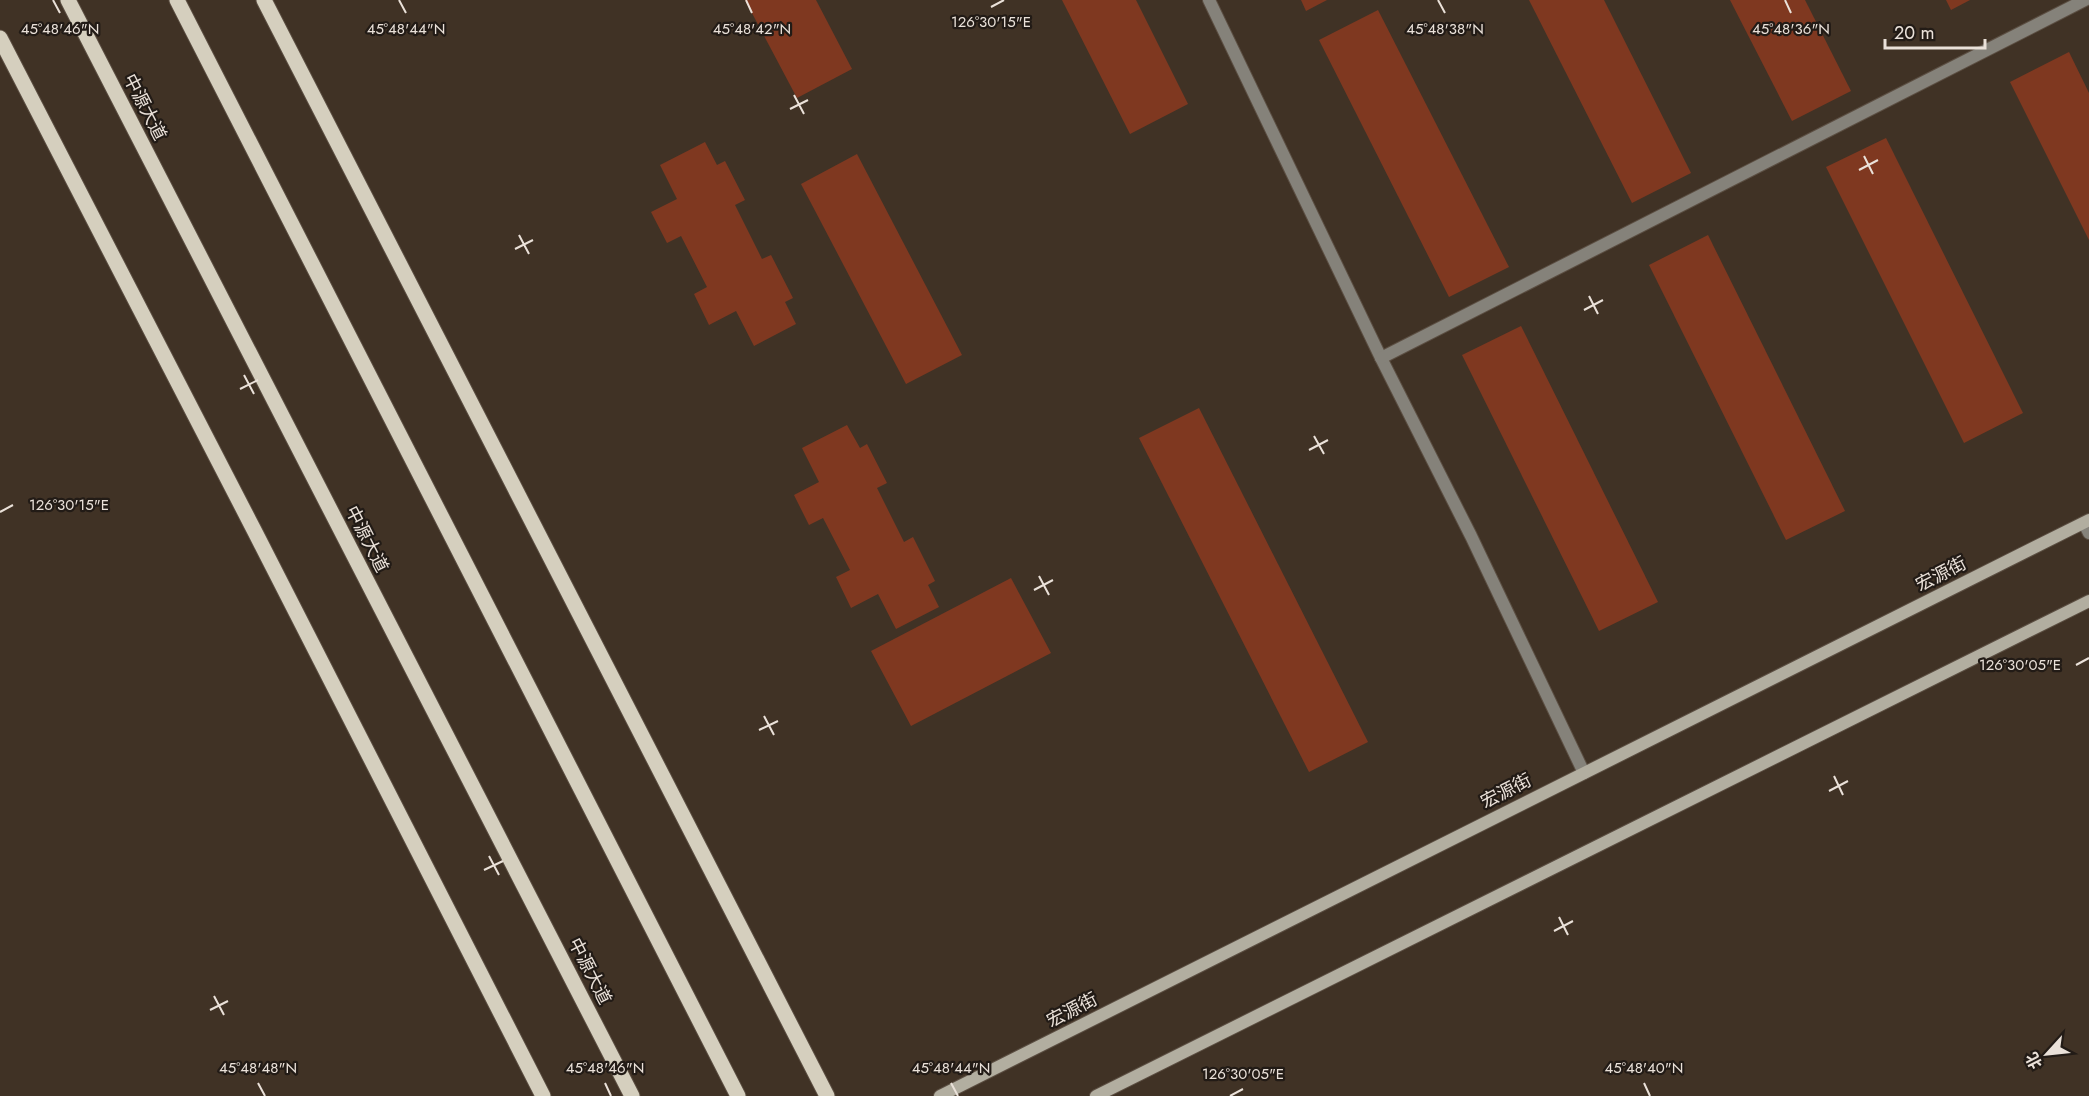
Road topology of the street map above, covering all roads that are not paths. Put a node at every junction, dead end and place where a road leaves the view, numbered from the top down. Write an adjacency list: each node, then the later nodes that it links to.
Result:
1 (68, 0): 12 (main road, 中源大道)
2 (177, 0): 13 (main road)
3 (264, 0): 14 (main road)
4 (1209, 0): 7 (street)
5 (2085, 0): 7 (street)
6 (0, 38): 11 (main road)
7 (1380, 358): 10 (street)
8 (2087, 526): 10 (main road, 宏源街)
9 (2089, 601): 16 (main road)
10 (1584, 773): 15 (main road, 宏源街)
11 (543, 1096)
12 (632, 1096)
13 (738, 1096)
14 (827, 1096)
15 (940, 1096)
16 (1096, 1096)

